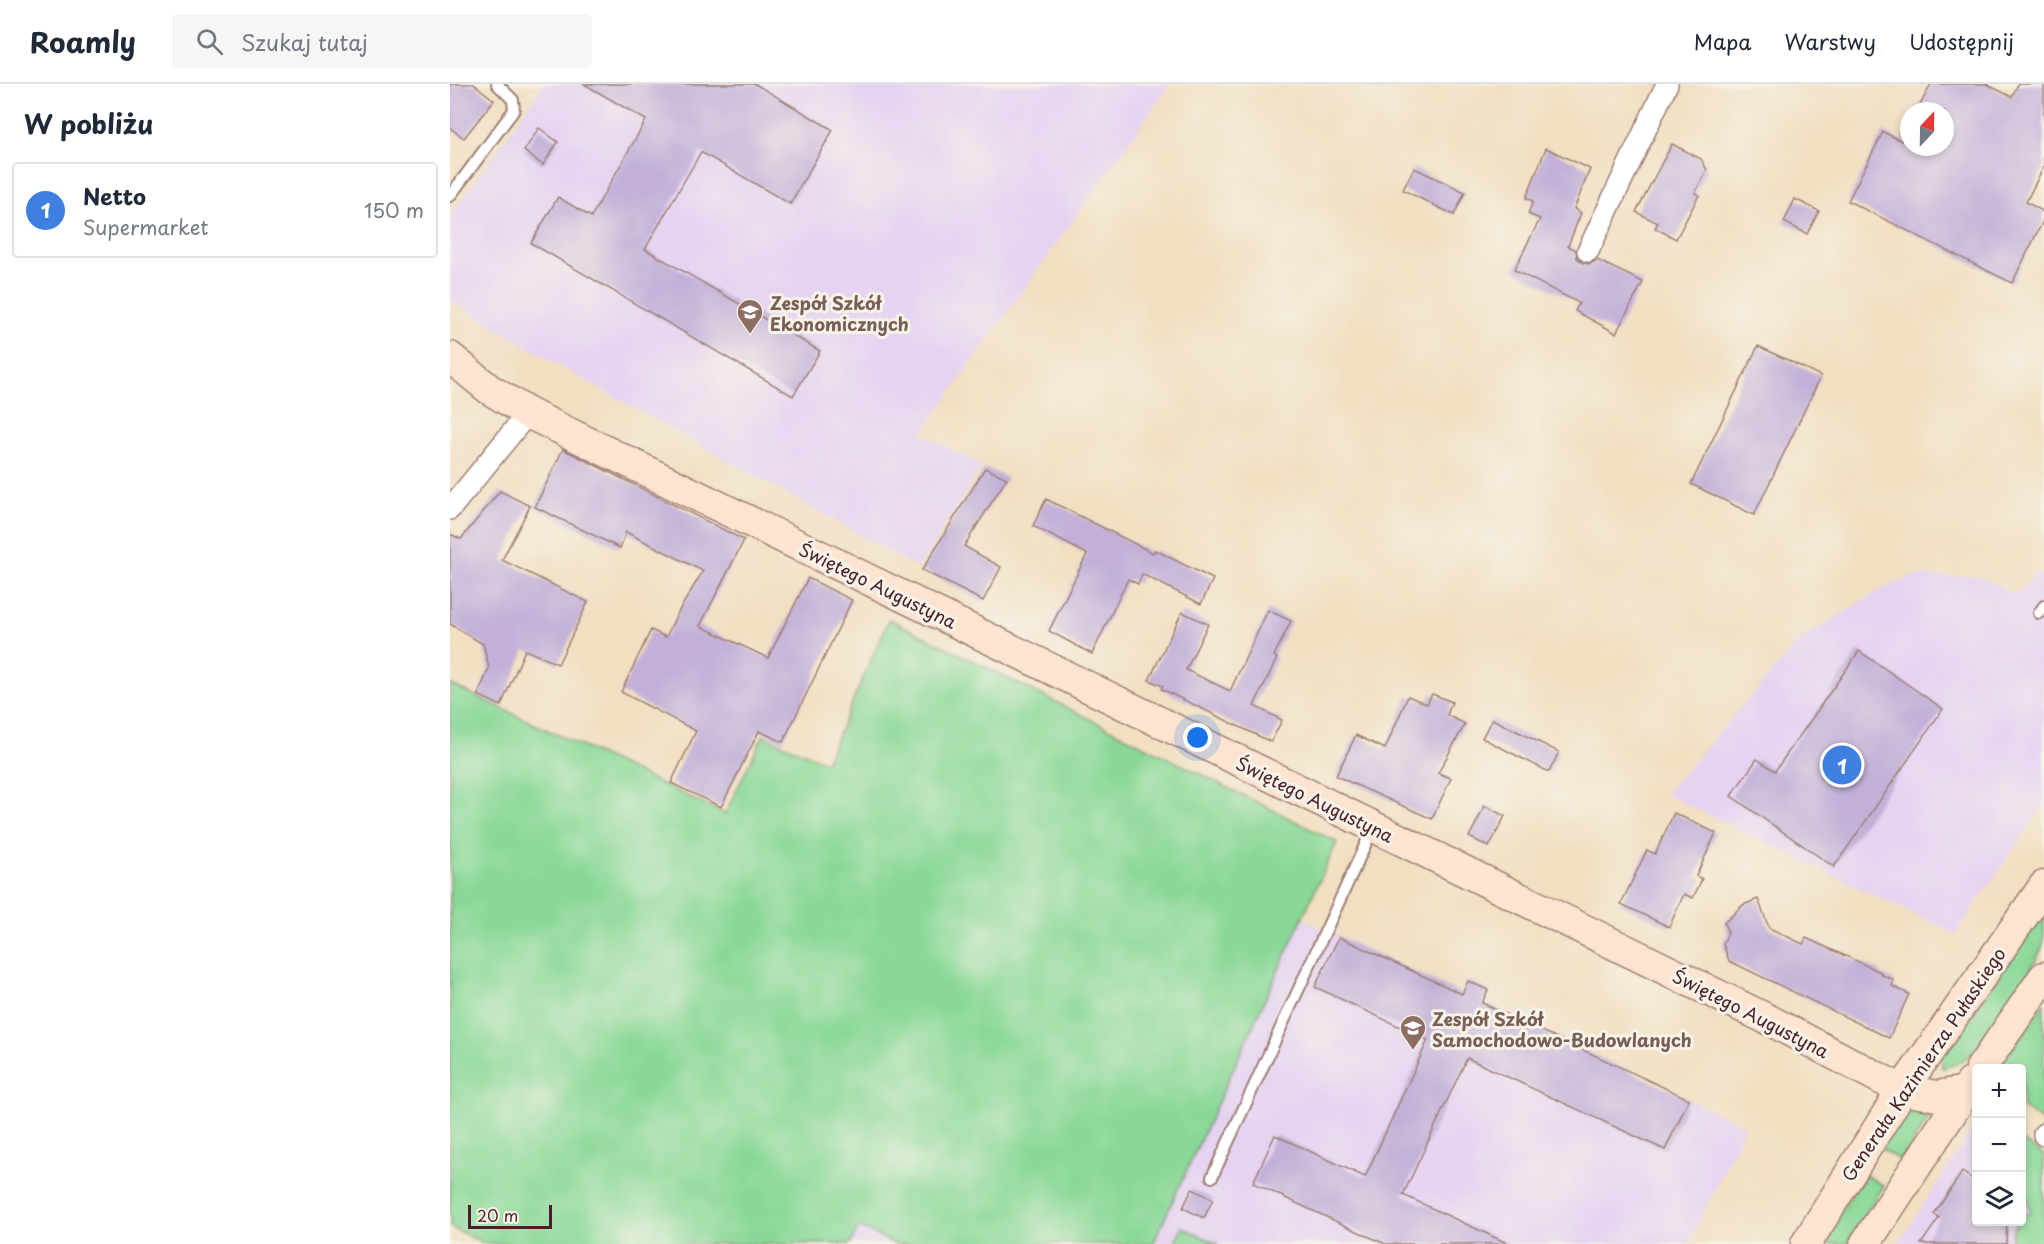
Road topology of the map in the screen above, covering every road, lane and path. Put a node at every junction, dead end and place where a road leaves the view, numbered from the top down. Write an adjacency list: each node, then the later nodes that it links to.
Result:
1 (497, 84): 3 (lane)
2 (1667, 84): 4 (street)
3 (450, 196)
4 (1588, 250)
5 (450, 357): 6 (street, Świętego Augustyna)
6 (528, 413): 7 (street); 8 (street, Świętego Augustyna)
7 (450, 509)
8 (1373, 828): 14 (street, Świętego Augustyna); 15 (lane)
9 (2044, 886): 14 (street, Generała Kazimierza Pułaskiego)
10 (2044, 977): 11 (street)
11 (1984, 1064)
12 (1972, 1079): 14 (street, Świętego Augustyna)
13 (1972, 1081): 17 (street)
14 (1902, 1090): 16 (street, Generała Kazimierza Pułaskiego)
15 (1212, 1177)
16 (1806, 1244)
17 (1864, 1244)

